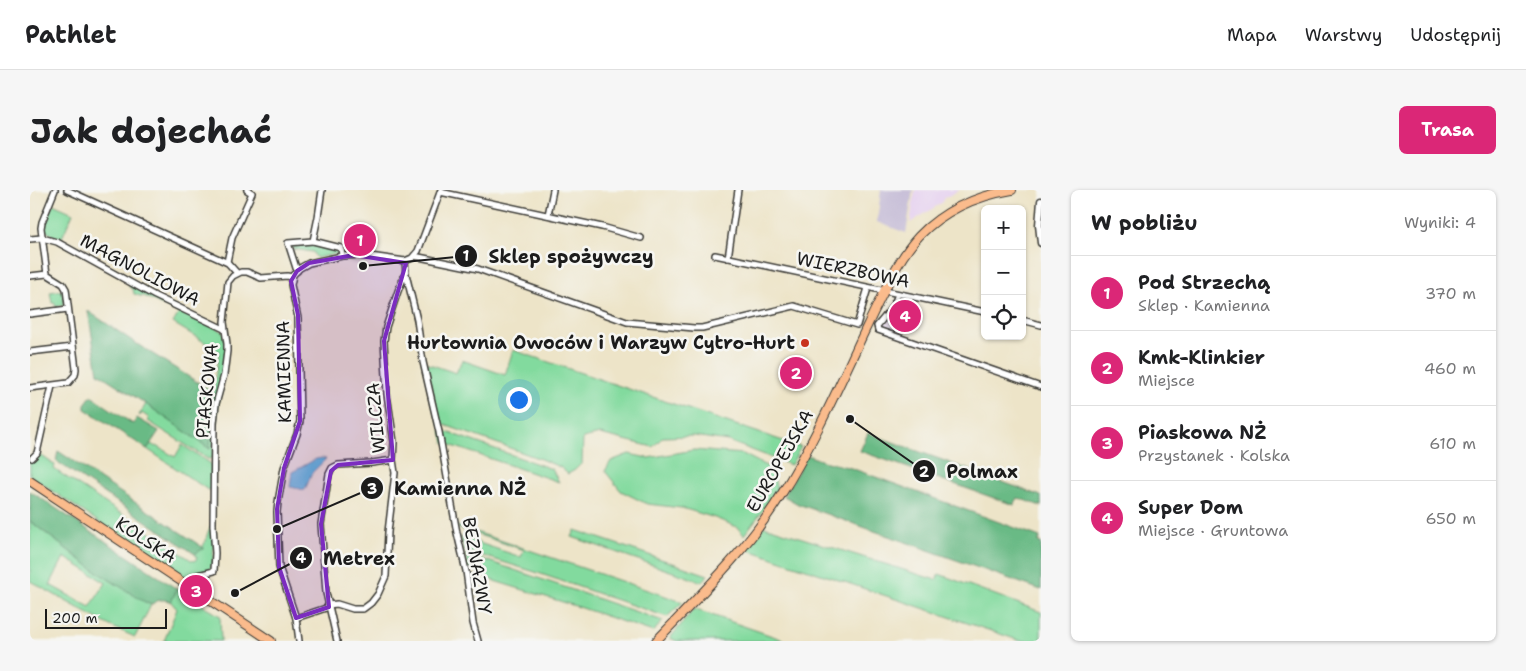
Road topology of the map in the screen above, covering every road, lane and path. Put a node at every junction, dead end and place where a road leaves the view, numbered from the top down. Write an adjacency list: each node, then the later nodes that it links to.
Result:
1 (56, 190): 11 (street)
2 (67, 190): 21 (street)
3 (322, 190): 14 (street)
4 (553, 190): 10 (street)
5 (738, 190): 19 (street)
6 (1012, 190): 29 (main road, EUROPEJSKA)
7 (441, 191): 10 (street); 18 (street)
8 (250, 192): 21 (street)
9 (1041, 201): 15 (street)
10 (548, 216): 12 (street)
11 (42, 238): 13 (street); 24 (street); 36 (street, MAGNOLIOWA)
12 (641, 238)
13 (30, 239)
14 (312, 241): 17 (street); 22 (street)
15 (1041, 244)
16 (715, 255): 19 (street, WIERZBOWA)
17 (342, 256): 20 (street); 22 (street)
18 (414, 256): 20 (street); 28 (street)
19 (728, 258): 28 (street, WIERZBOWA)
20 (406, 261): 25 (street, BEZNAZWY)
21 (227, 262): 23 (street)
22 (297, 271): 27 (street)
23 (237, 272): 27 (street); 36 (street, PIASKOWA)
24 (47, 274): 26 (street); 31 (street)
25 (406, 274): 43 (street, WILCZA); 51 (street, BEZNAZWY)
26 (30, 276)
27 (292, 277): 47 (street, KAMIENNA)
28 (868, 288): 29 (street, WIERZBOWA)
29 (884, 291): 30 (street, WIERZBOWA); 52 (main road, EUROPEJSKA)
30 (898, 294): 32 (street, WIERZBOWA); 40 (street)
31 (68, 309): 33 (street); 37 (street)
32 (981, 311)
33 (30, 314)
34 (1026, 321): 35 (street)
35 (1041, 325)
36 (224, 329): 45 (street, PIASKOWA)
37 (73, 347): 38 (street); 39 (street)
38 (30, 352)
39 (52, 386): 41 (street); 42 (street)
40 (1041, 387)
41 (30, 388)
42 (32, 458)
43 (393, 460): 46 (street, WILCZA); 46 (street)
44 (30, 481): 45 (main road, KOLSKA)
45 (189, 586): 48 (main road, KOLSKA)
46 (328, 606): 47 (street, WILCZA); 50 (street)
47 (296, 618): 49 (street, KAMIENNA)
48 (271, 641)
49 (299, 641)
50 (337, 641)
51 (478, 641)
52 (656, 641)

